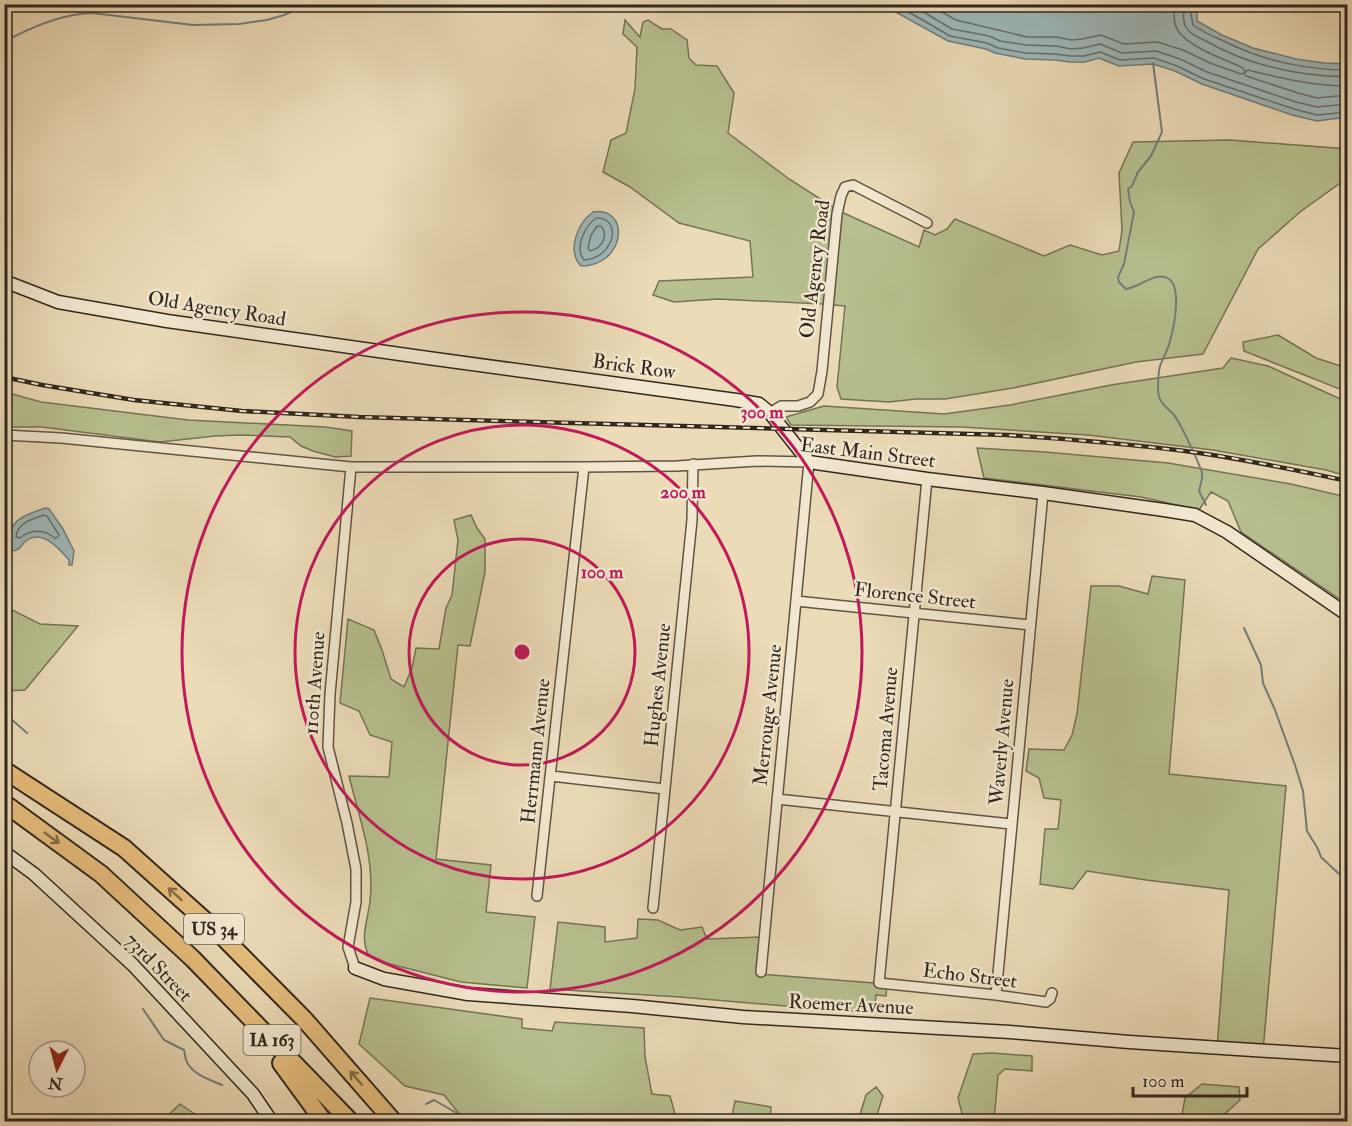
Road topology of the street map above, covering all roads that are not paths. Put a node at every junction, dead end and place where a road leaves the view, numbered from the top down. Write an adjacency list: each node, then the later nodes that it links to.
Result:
1 (927, 223): 4 (street, Old Agency Road)
2 (4, 281): 3 (street, Old Agency Road)
3 (429, 358): 4 (street, Brick Row)
4 (770, 413): 6 (street, Brick Row)
5 (4, 435): 9 (street, East Main Street)
6 (809, 462): 7 (street, East Main Street); 10 (street, East Main Street); 12 (street, Merrouge Avenue)
7 (693, 464): 8 (street, East Main Street); 18 (street, Hughes Avenue)
8 (585, 467): 9 (street, East Main Street); 17 (street, Herrmann Avenue)
9 (351, 468): 27 (street, 110th Avenue)
10 (927, 479): 11 (street, East Main Street); 13 (street, Tacoma Avenue)
11 (1043, 493): 14 (street, East Main Street); 15 (street, Waverly Avenue)
12 (796, 601): 13 (street, Florence Street); 19 (street, Merrouge Avenue)
13 (914, 613): 15 (street, Florence Street); 21 (street, Tacoma Avenue)
14 (1347, 615)
15 (1030, 625): 22 (street, Waverly Avenue)
16 (4, 770): 36 (highway, US 34, one-way to 16)
17 (551, 776): 18 (street); 24 (street, Herrmann Avenue)
18 (665, 789): 25 (street, Hughes Avenue)
19 (777, 799): 21 (street); 28 (street, Merrouge Avenue)
20 (4, 803): 26 (highway, US 34, one-way to 26)
21 (895, 812): 22 (street); 29 (street, Tacoma Avenue)
22 (1011, 824): 31 (street, Waverly Avenue)
23 (4, 852): 33 (street, 73rd Street)
24 (537, 896)
25 (653, 908)
26 (193, 959): 34 (highway, US 34); 35 (highway, IA 163)
27 (355, 968): 32 (street, Roemer Avenue)
28 (761, 972)
29 (879, 982): 31 (street, Echo Street)
30 (1052, 993): 31 (street, Echo Street)
31 (996, 995)
32 (1347, 1056)
33 (272, 1122)
34 (324, 1122)
35 (351, 1122)
36 (394, 1122)

